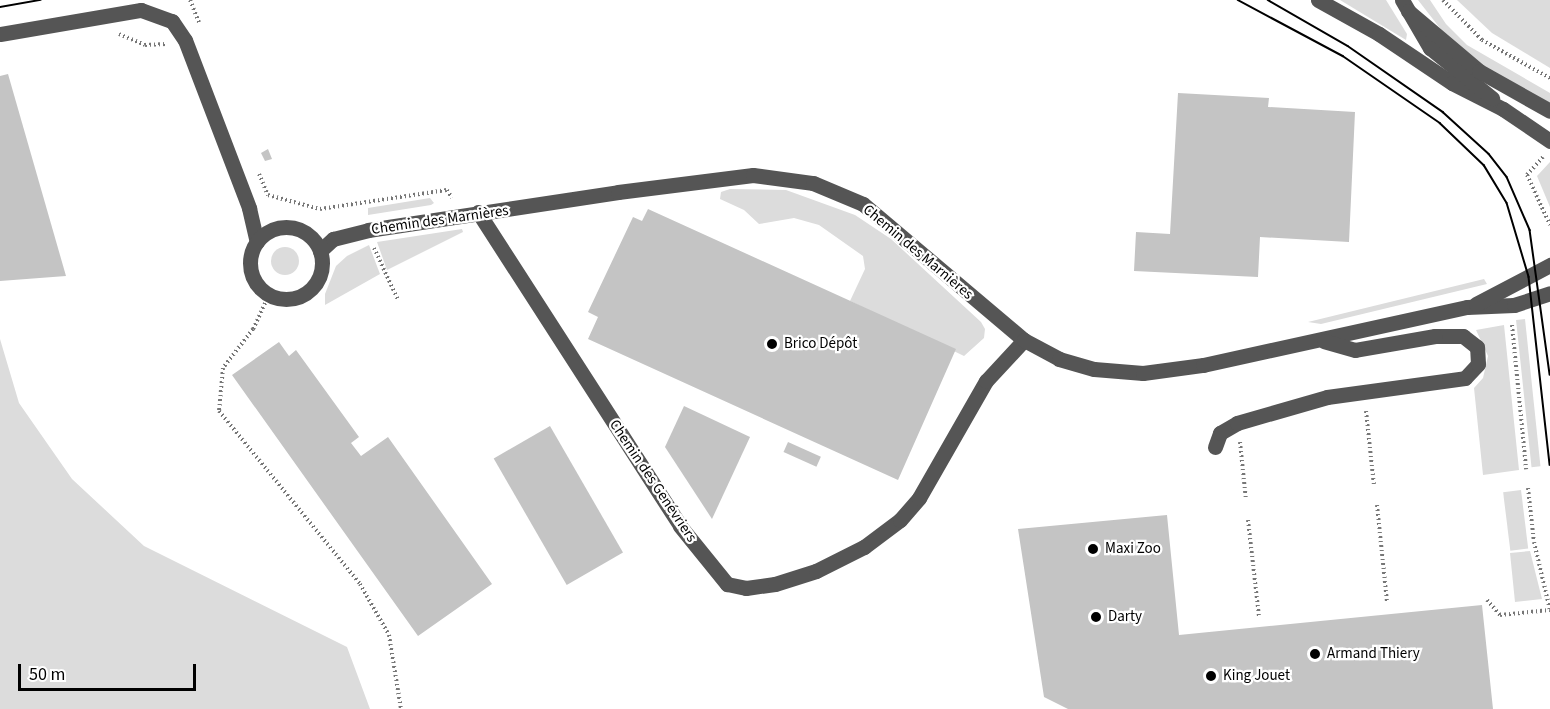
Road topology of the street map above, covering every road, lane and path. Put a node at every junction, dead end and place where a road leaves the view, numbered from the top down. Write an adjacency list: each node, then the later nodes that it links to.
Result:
1 (190, 0): 5 (path)
2 (1318, 0): 8 (street)
3 (1443, 0): 7 (path)
4 (1405, 5): 8 (street); 9 (street)
5 (200, 25)
6 (0, 34): 16 (street)
7 (1550, 78)
8 (1503, 109): 10 (street)
9 (1550, 111)
10 (1550, 141)
11 (1550, 150): 15 (path)
12 (255, 162): 14 (path)
13 (478, 212): 14 (street, Chemin des Marnières); 25 (street, Chemin des Marnières); 25 (street, Chemin des Genévriers)
14 (460, 215): 18 (street, Chemin des Marnières)
15 (1550, 225)
16 (257, 242): 18 (street); 21 (street)
17 (373, 245): 22 (path)
18 (320, 251): 21 (street)
19 (1550, 266): 23 (street)
20 (1550, 293): 23 (street)
21 (269, 295): 40 (path)
22 (398, 300)
23 (1467, 307): 26 (street, Chemin des Marnières)
24 (1511, 317): 30 (path)
25 (1024, 340): 26 (street, Chemin des Marnières)
26 (1321, 340): 29 (street)
27 (1366, 407): 31 (path)
28 (1239, 438): 33 (path)
29 (1215, 447)
30 (1526, 469)
31 (1374, 486)
32 (1528, 488): 38 (path)
33 (1246, 500)
34 (1377, 505): 37 (path)
35 (1248, 520): 39 (path)
36 (1487, 600): 38 (path)
37 (1387, 602)
38 (1550, 610)
39 (1259, 617)
40 (401, 709)

